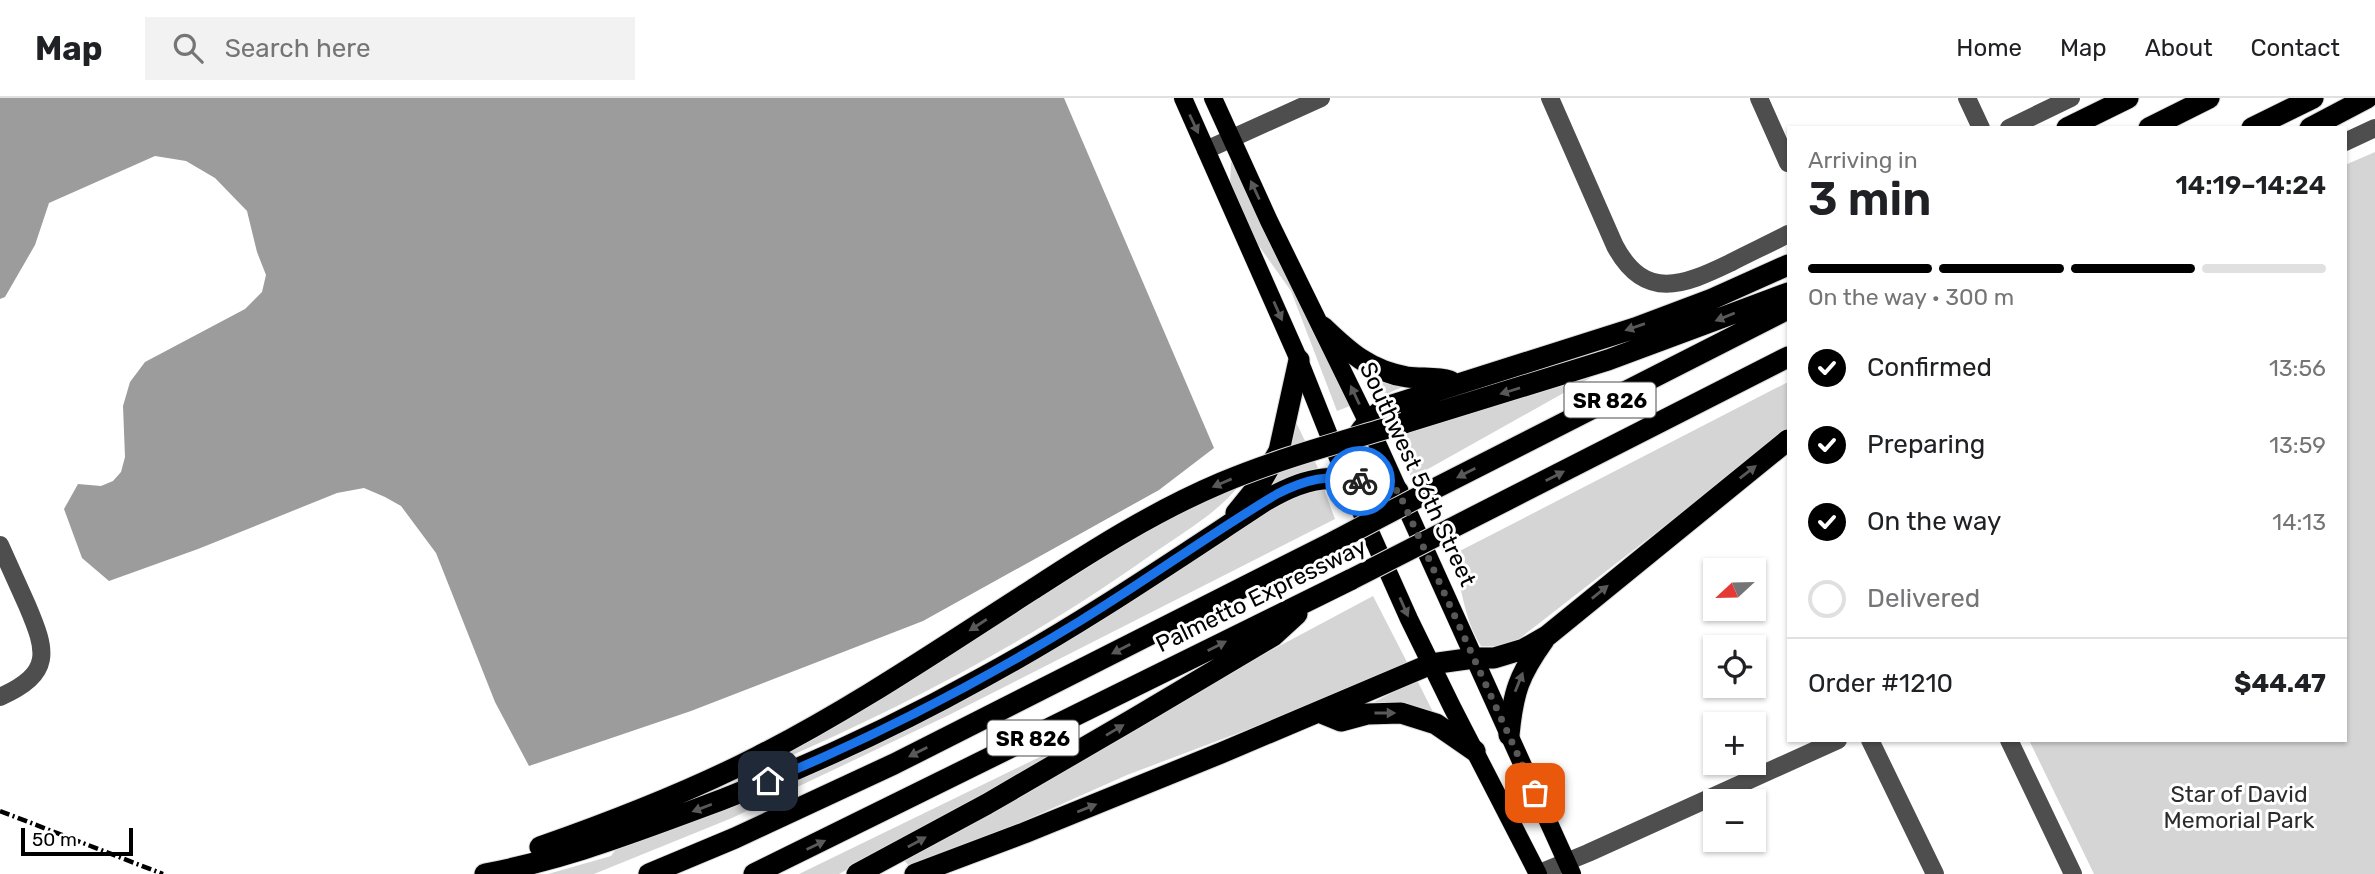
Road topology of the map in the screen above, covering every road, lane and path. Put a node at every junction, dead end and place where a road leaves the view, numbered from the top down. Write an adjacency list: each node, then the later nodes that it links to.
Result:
1 (1182, 98): 21 (main road, one-way to 21)
2 (1213, 98): 19 (main road, Southwest 56th Street)
3 (1321, 98): 19 (street)
4 (1550, 98): 23 (street)
5 (1759, 98): 22 (street)
6 (1967, 98): 12 (street)
7 (2071, 98): 13 (street)
8 (2128, 98): 14 (highway)
9 (2209, 98): 15 (highway)
10 (2313, 98): 16 (highway)
11 (2367, 98): 17 (highway)
12 (1979, 126)
13 (2012, 126)
14 (2071, 126)
15 (2153, 126)
16 (2256, 126)
17 (2314, 126)
18 (2375, 128): 20 (street)
19 (1232, 139): 21 (street); 27 (main road, Southwest 56th Street, one-way to 19)
20 (2347, 141)
21 (1206, 150): 29 (main road, one-way to 29)
22 (1787, 161)
23 (1787, 234)
24 (1787, 265): 30 (highway, one-way to 30)
25 (1787, 293): 49 (highway, one-way to 49, bridge)
26 (1787, 310): 51 (highway, Palmetto Expressway / SR 826, one-way to 51, bridge)
27 (1323, 327): 30 (highway); 31 (main road, Southwest 56th Street, one-way to 27)
28 (1787, 358): 37 (highway, Palmetto Expressway / SR 826, one-way to 28, bridge)
29 (1299, 360): 33 (main road); 35 (highway)
30 (1459, 382): 31 (highway)
31 (1367, 421): 33 (highway); 34 (main road, Southwest 56th Street)
32 (1787, 441): 38 (highway, one-way to 32)
33 (1346, 478): 34 (highway); 35 (highway); 40 (main road, one-way to 40)
34 (1398, 491): 39 (main road, Southwest 56th Street)
35 (1223, 529): 50 (highway, one-way to 50)
36 (0, 545): 41 (street)
37 (1311, 600): 52 (highway, Palmetto Expressway / SR 826, one-way to 37); 53 (highway, one-way to 37)
38 (1547, 636): 39 (highway); 43 (highway, one-way to 38)
39 (1474, 658): 40 (highway); 43 (main road, Southwest 56th Street)
40 (1430, 664): 42 (highway); 47 (main road)
41 (0, 697)
42 (1320, 712): 47 (highway, one-way to 47); 54 (highway, one-way to 42)
43 (1509, 735): 48 (main road, Southwest 56th Street)
44 (1834, 742): 48 (street)
45 (1871, 742): 56 (street)
46 (2010, 742): 57 (street)
47 (1475, 751): 55 (main road)
48 (1569, 868): 55 (street)
49 (477, 874)
50 (485, 874)
51 (649, 874)
52 (754, 874)
53 (857, 874)
54 (915, 874)
55 (1538, 874)
56 (1935, 874)
57 (2073, 874)

